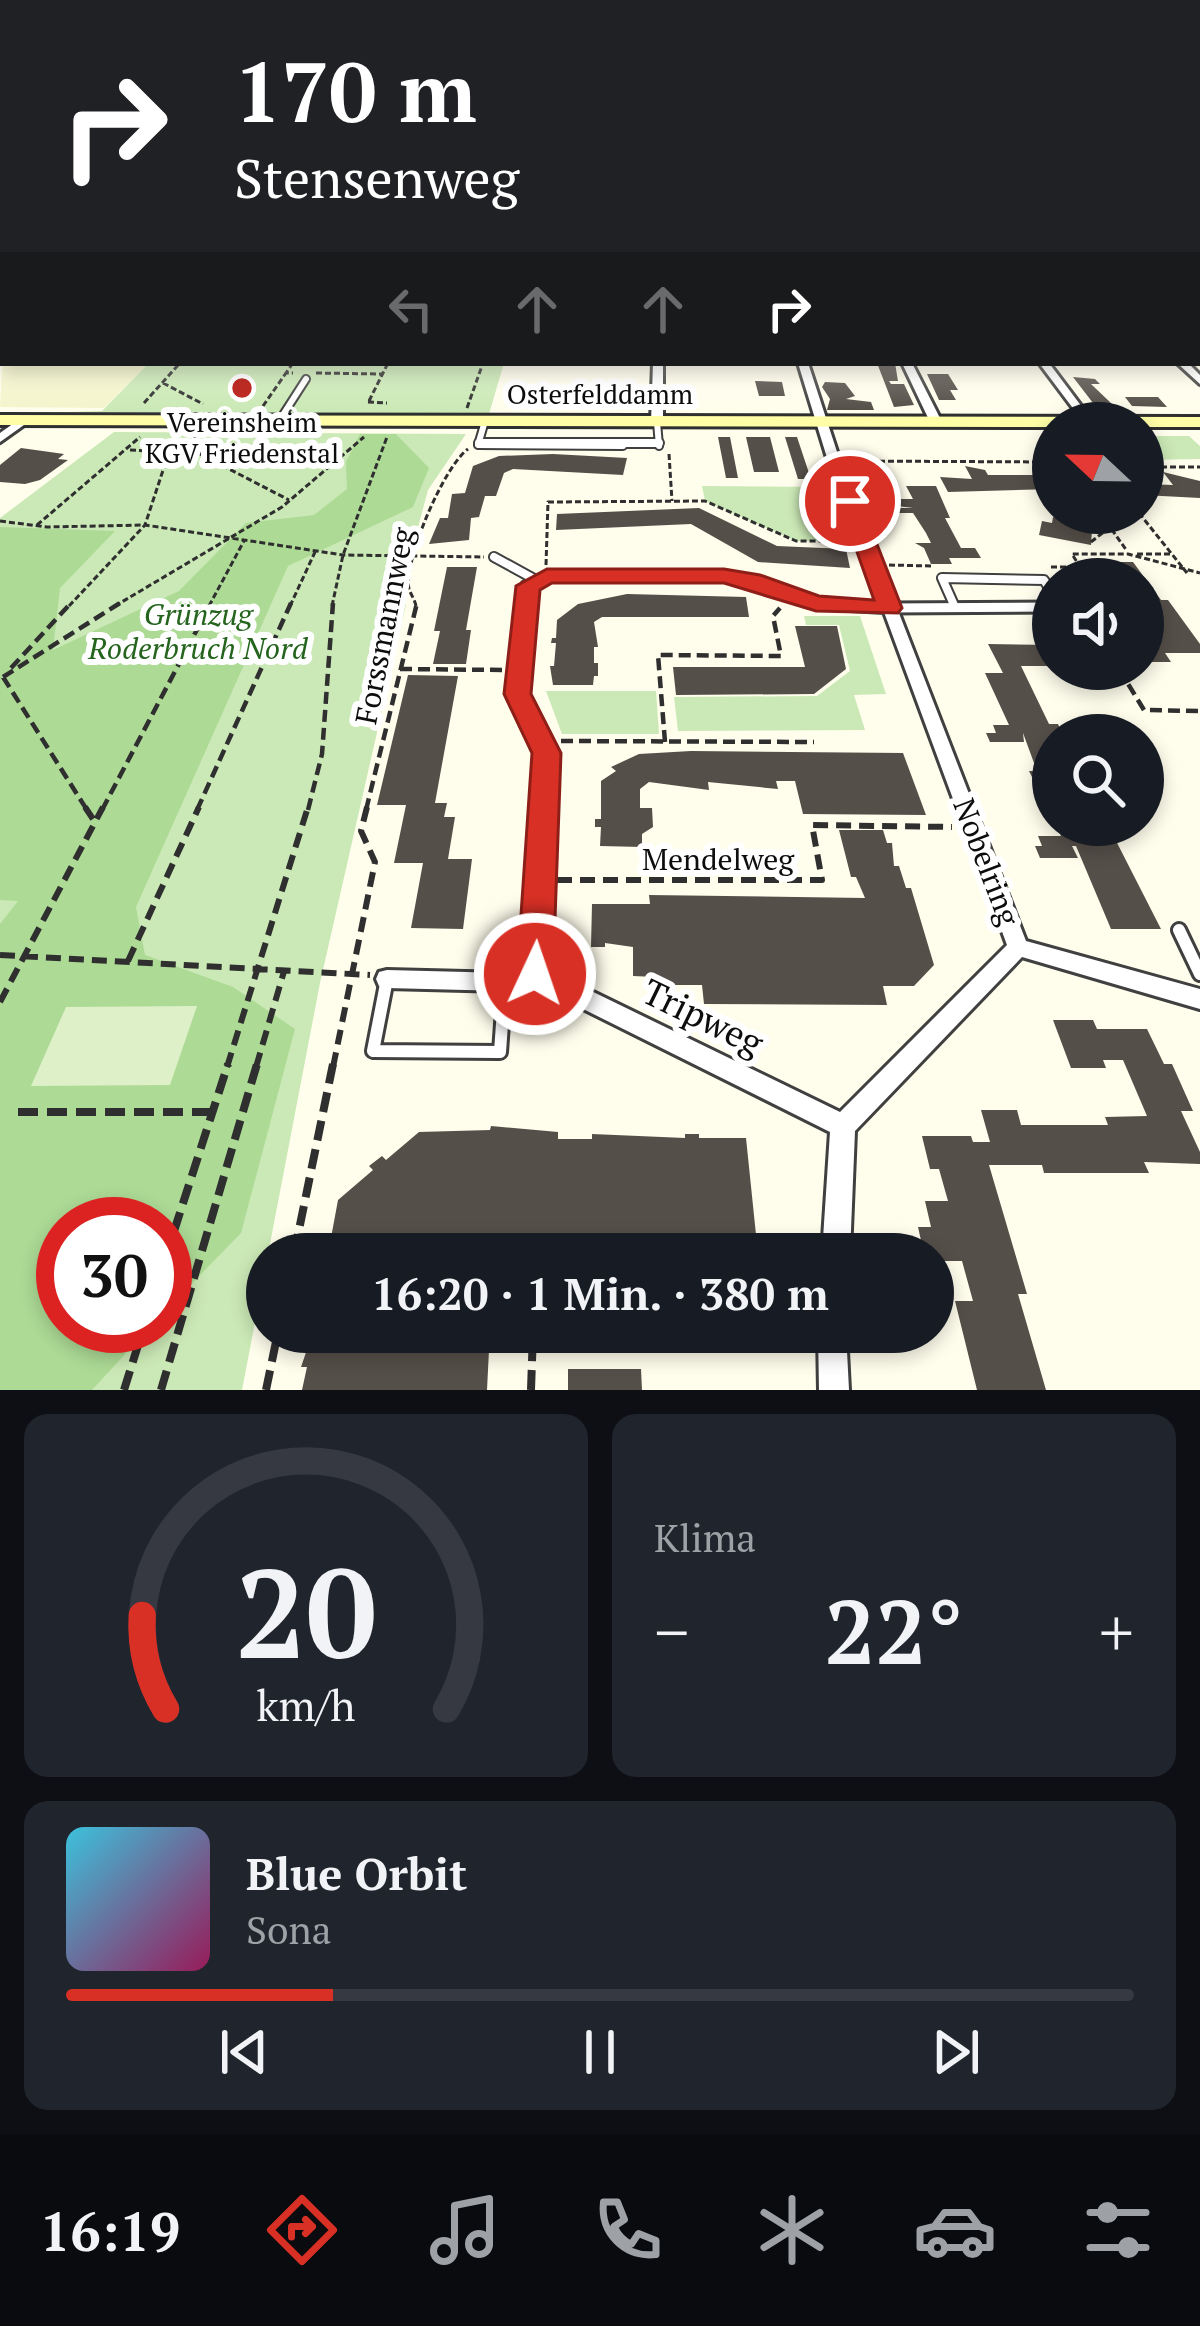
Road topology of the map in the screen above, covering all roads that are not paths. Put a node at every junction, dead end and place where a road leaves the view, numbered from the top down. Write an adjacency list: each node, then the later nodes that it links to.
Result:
1 (658, 366): 11 (street)
2 (804, 366): 12 (street, Nobelring)
3 (908, 366): 13 (street)
4 (1046, 366): 6 (street)
5 (306, 380): 9 (lane)
6 (1074, 402)
7 (0, 420): 8 (street, Osterfelddamm)
8 (25, 420): 9 (street, Osterfelddamm); 17 (street)
9 (279, 421): 10 (street, Osterfelddamm)
10 (485, 422): 11 (street, Osterfelddamm); 11 (lane)
11 (657, 422): 12 (street, Osterfelddamm)
12 (821, 422): 13 (street, Osterfelddamm); 23 (street, Nobelring)
13 (936, 422): 14 (street, Osterfelddamm)
14 (1032, 422)
15 (1164, 422): 16 (street, Osterfelddamm)
16 (1200, 422)
17 (0, 439)
18 (494, 557): 19 (lane)
19 (542, 578): 23 (street); 26 (street)
20 (1032, 580): 21 (lane)
21 (954, 605): 22 (lane); 23 (lane)
22 (1032, 607)
23 (890, 608): 25 (street, Nobelring)
24 (1179, 930): 27 (lane)
25 (1018, 947): 30 (street); 31 (street, Nobelring)
26 (535, 974): 29 (street); 31 (street, Tripweg)
27 (1200, 974)
28 (388, 979): 29 (street); 29 (lane)
29 (505, 982)
30 (1200, 999)
31 (843, 1126): 32 (street)
32 (837, 1233)
33 (833, 1353): 34 (street)
34 (834, 1390)

